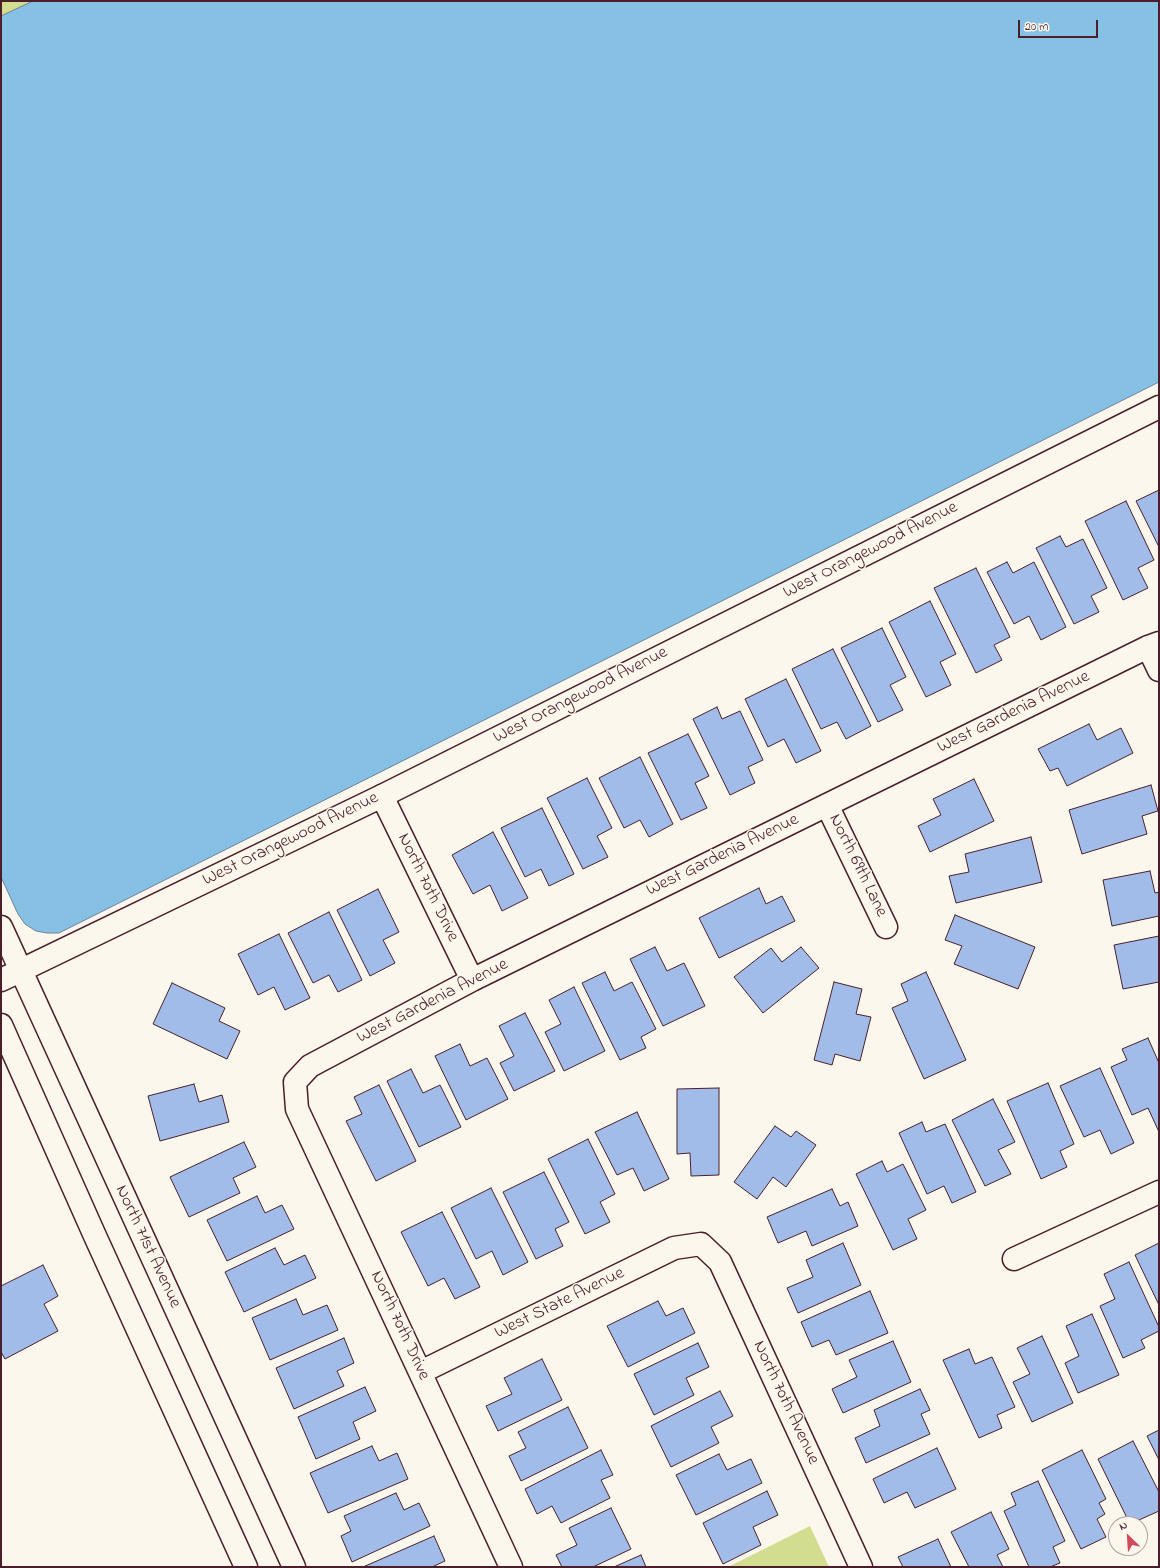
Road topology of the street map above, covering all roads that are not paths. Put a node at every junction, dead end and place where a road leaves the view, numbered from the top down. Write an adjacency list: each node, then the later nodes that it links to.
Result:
1 (1159, 407): 4 (street, West Orangewood Avenue)
2 (1154, 645): 3 (street); 5 (street, West Gardenia Avenue)
3 (1159, 670)
4 (382, 796): 8 (street, West Orangewood Avenue); 10 (street, North 70th Drive)
5 (827, 805): 7 (street, North 69th Lane); 10 (street, West Gardenia Avenue)
6 (1, 927): 8 (street, North 71st Avenue)
7 (886, 927)
8 (21, 971): 9 (street, West Orangewood Avenue); 18 (street, North 71st Avenue)
9 (1, 980)
10 (472, 980): 12 (street, West Gardenia Avenue)
11 (1, 1025): 17 (street)
12 (295, 1082): 16 (street, North 70th Drive)
13 (1159, 1192): 15 (street)
14 (701, 1244): 16 (street, West State Avenue); 20 (street, North 70th Avenue)
15 (1014, 1259)
16 (421, 1372): 19 (street, North 70th Drive)
17 (246, 1567)
18 (294, 1567)
19 (511, 1567)
20 (861, 1567)

